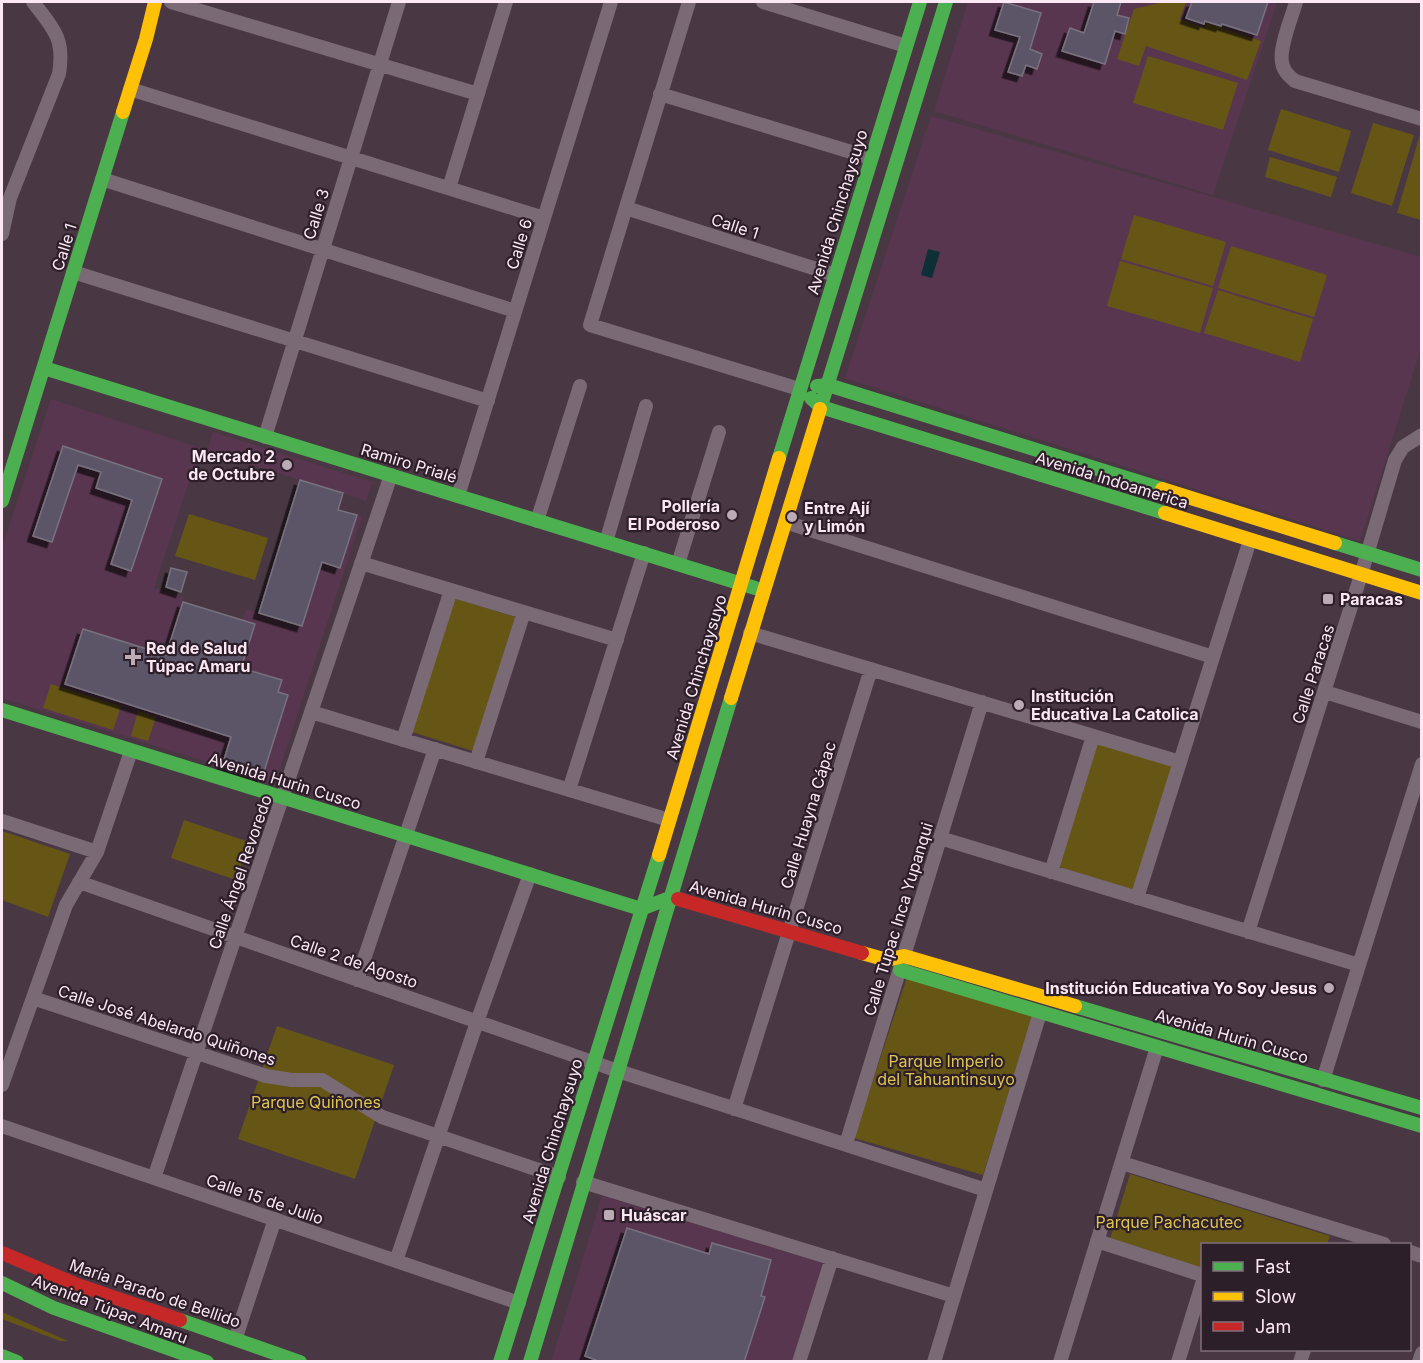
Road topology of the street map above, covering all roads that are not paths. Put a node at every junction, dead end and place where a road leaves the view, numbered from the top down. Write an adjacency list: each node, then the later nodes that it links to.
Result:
1 (33, 2): 24 (street)
2 (155, 2): 14 (street, Calle 1)
3 (171, 2): 13 (street)
4 (399, 2): 13 (street, Calle 3)
5 (506, 2): 15 (street)
6 (611, 2): 23 (street, Calle 6)
7 (689, 2): 16 (street)
8 (763, 2): 12 (street)
9 (920, 2): 12 (street, Avenida Chinchaysuyo)
10 (946, 2): 31 (street)
11 (1296, 2): 17 (street)
12 (906, 46): 19 (street, Avenida Chinchaysuyo)
13 (380, 64): 15 (street); 18 (street, Calle 3)
14 (130, 89): 18 (street); 20 (street, Calle 1)
15 (478, 94): 21 (street)
16 (660, 94): 19 (street); 22 (street)
17 (1422, 120)
18 (351, 158): 21 (street); 25 (street, Calle 3)
19 (871, 158): 27 (street, Avenida Chinchaysuyo)
20 (102, 179): 25 (street); 26 (street, Calle 1)
21 (449, 188): 23 (street)
22 (626, 208): 27 (street, Calle 1); 33 (street, Avenida Indoamerica)
23 (544, 218): 28 (street, Calle 6)
24 (2, 234)
25 (323, 250): 28 (street); 29 (street, Calle 3)
26 (74, 272): 29 (street); 30 (street, Calle 1)
27 (835, 275): 33 (street, Avenida Chinchaysuyo)
28 (515, 311): 34 (street, Calle 6)
29 (295, 341): 34 (street); 38 (street, Calle 3)
30 (44, 368): 38 (street, Ramiro Prialé); 42 (street, Calle 1)
31 (828, 385): 33 (street, Avenida Indoamerica); 36 (street); 48 (street, Avenida Indoamerica)
32 (580, 386): 43 (street)
33 (799, 388): 36 (street, Avenida Indoamerica); 53 (street, Avenida Chinchaysuyo)
34 (488, 401): 41 (street, Calle 6)
35 (646, 406): 46 (street)
36 (821, 407): 44 (street); 45 (street, Avenida Indoamerica)
37 (719, 432): 50 (street)
38 (265, 436): 40 (street, Ramiro Prialé)
39 (1420, 437): 48 (street, Calle Paracas)
40 (391, 475): 41 (street, Ramiro Prialé); 49 (street, Calle Ángel Revoredo)
41 (458, 496): 43 (street, Ramiro Prialé)
42 (2, 501)
43 (537, 521): 46 (street, Ramiro Prialé)
44 (785, 522): 55 (street); 60 (street)
45 (1250, 540): 52 (street, Avenida Indoamerica); 60 (street)
46 (606, 542): 47 (street, Ramiro Prialé)
47 (644, 554): 50 (street, Ramiro Prialé); 59 (street)
48 (1368, 554): 51 (street, Avenida Indoamerica); 52 (street, Calle Paracas)
49 (361, 563): 54 (street); 65 (street, Calle Ángel Revoredo)
50 (678, 564): 53 (street, Ramiro Prialé)
51 (1422, 570)
52 (1361, 575): 56 (street, Avenida Indoamerica); 62 (street, Calle Paracas)
53 (742, 584): 55 (street, Ramiro Prialé); 76 (street, Avenida Chinchaysuyo)
54 (451, 590): 57 (street); 68 (street)
55 (764, 591): 58 (street)
56 (1422, 593)
57 (524, 612): 59 (street); 71 (street)
58 (750, 633): 61 (street); 84 (street)
59 (617, 640): 74 (street)
60 (1213, 657): 72 (street)
61 (871, 669): 63 (street); 87 (street, Calle Huayna Cápac)
62 (1324, 692): 66 (street); 88 (street, Calle Paracas)
63 (982, 702): 67 (street); 79 (street, Calle Tupac Inca Yupanqui)
64 (2, 710): 70 (street, Avenida Hurin Cusco)
65 (311, 712): 68 (street); 75 (street, Calle Ángel Revoredo)
66 (1422, 722)
67 (1093, 736): 72 (street); 81 (street)
68 (403, 740): 69 (street)
69 (435, 749): 71 (street); 78 (street)
70 (131, 751): 75 (street, Avenida Hurin Cusco); 80 (street)
71 (476, 762): 74 (street)
72 (1180, 762): 85 (street)
73 (1422, 764): 91 (street)
74 (570, 790): 76 (street)
75 (282, 797): 78 (street, Avenida Hurin Cusco); 89 (street, Calle Ángel Revoredo)
76 (669, 820): 86 (street, Avenida Chinchaysuyo)
77 (2, 821): 80 (street)
78 (407, 836): 82 (street, Avenida Hurin Cusco); 93 (street)
79 (940, 838): 81 (street); 90 (street, Calle Tupac Inca Yupanqui)
80 (97, 852): 83 (street)
81 (1051, 872): 85 (street)
82 (530, 874): 86 (street, Avenida Hurin Cusco); 96 (street)
83 (79, 882): 89 (street, Calle 2 de Agosto); 94 (street)
84 (672, 897): 86 (street, Avenida Hurin Cusco); 87 (street, Avenida Hurin Cusco); 100 (street)
85 (1137, 898): 88 (street)
86 (641, 909): 99 (street, Avenida Chinchaysuyo)
87 (789, 931): 90 (street, Avenida Hurin Cusco); 103 (street, Calle Huayna Cápac)
88 (1248, 932): 91 (street)
89 (235, 937): 93 (street, Calle 2 de Agosto); 98 (street, Calle Ángel Revoredo)
90 (904, 956): 92 (street, Calle Tupac Inca Yupanqui); 101 (street, Avenida Hurin Cusco)
91 (1359, 965): 101 (street)
92 (900, 970): 95 (street, Avenida Hurin Cusco); 108 (street, Calle Tupac Inca Yupanqui)
93 (357, 980): 96 (street, Calle 2 de Agosto)
94 (33, 998): 98 (street, Calle José Abelardo Quiñones); 102 (street)
95 (1040, 1013): 97 (street, Avenida Hurin Cusco); 113 (street)
96 (477, 1022): 99 (street, Calle 2 de Agosto); 107 (street)
97 (1157, 1047): 106 (street, Avenida Hurin Cusco); 109 (street)
98 (196, 1054): 107 (street, Calle José Abelardo Quiñones); 111 (street, Calle Ángel Revoredo)
99 (593, 1063): 100 (street, Calle 2 de Agosto); 110 (street, Avenida Chinchaysuyo)
100 (618, 1071): 103 (street, Calle 2 de Agosto); 112 (street)
101 (1323, 1080): 104 (street, Avenida Hurin Cusco)
102 (2, 1085)
103 (734, 1108): 108 (street, Calle 2 de Agosto)
104 (1422, 1108)
105 (2, 1126): 111 (street, Calle 15 de Julio)
106 (1422, 1126)
107 (439, 1136): 110 (street, Calle José Abelardo Quiñones); 121 (street)
108 (846, 1144): 113 (street, Calle 2 de Agosto)
109 (1122, 1163): 115 (street); 116 (street)
110 (559, 1177): 122 (street, Avenida Chinchaysuyo)
111 (154, 1178): 114 (street, Calle 15 de Julio)
112 (583, 1182): 120 (street); 128 (street)
113 (986, 1190): 126 (street)
114 (275, 1220): 121 (street, Calle 15 de Julio); 129 (street)
115 (1340, 1231): 117 (street); 118 (street)
116 (1097, 1241): 123 (street); 139 (street)
117 (1336, 1243)
118 (1378, 1243)
119 (2, 1253): 129 (street, María Parado de Bellido)
120 (832, 1258): 126 (street); 137 (street)
121 (396, 1261): 127 (street, Calle 15 de Julio)
122 (528, 1272): 127 (street, Avenida Chinchaysuyo); 128 (street)
123 (1201, 1274)
124 (2, 1283): 133 (street, Avenida Túpac Amaru)
125 (1201, 1290): 140 (street)
126 (954, 1296): 138 (street)
127 (519, 1303): 135 (street, Avenida Chinchaysuyo)
128 (533, 1319): 136 (street)
129 (236, 1337): 134 (street, María Parado de Bellido)
130 (1422, 1353): 141 (street)
131 (2, 1356): 132 (street)
132 (17, 1362)
133 (207, 1362)
134 (300, 1362)
135 (500, 1362)
136 (530, 1362)
137 (799, 1362)
138 (934, 1362)
139 (1060, 1362)
140 (1178, 1362)
141 (1419, 1362)

